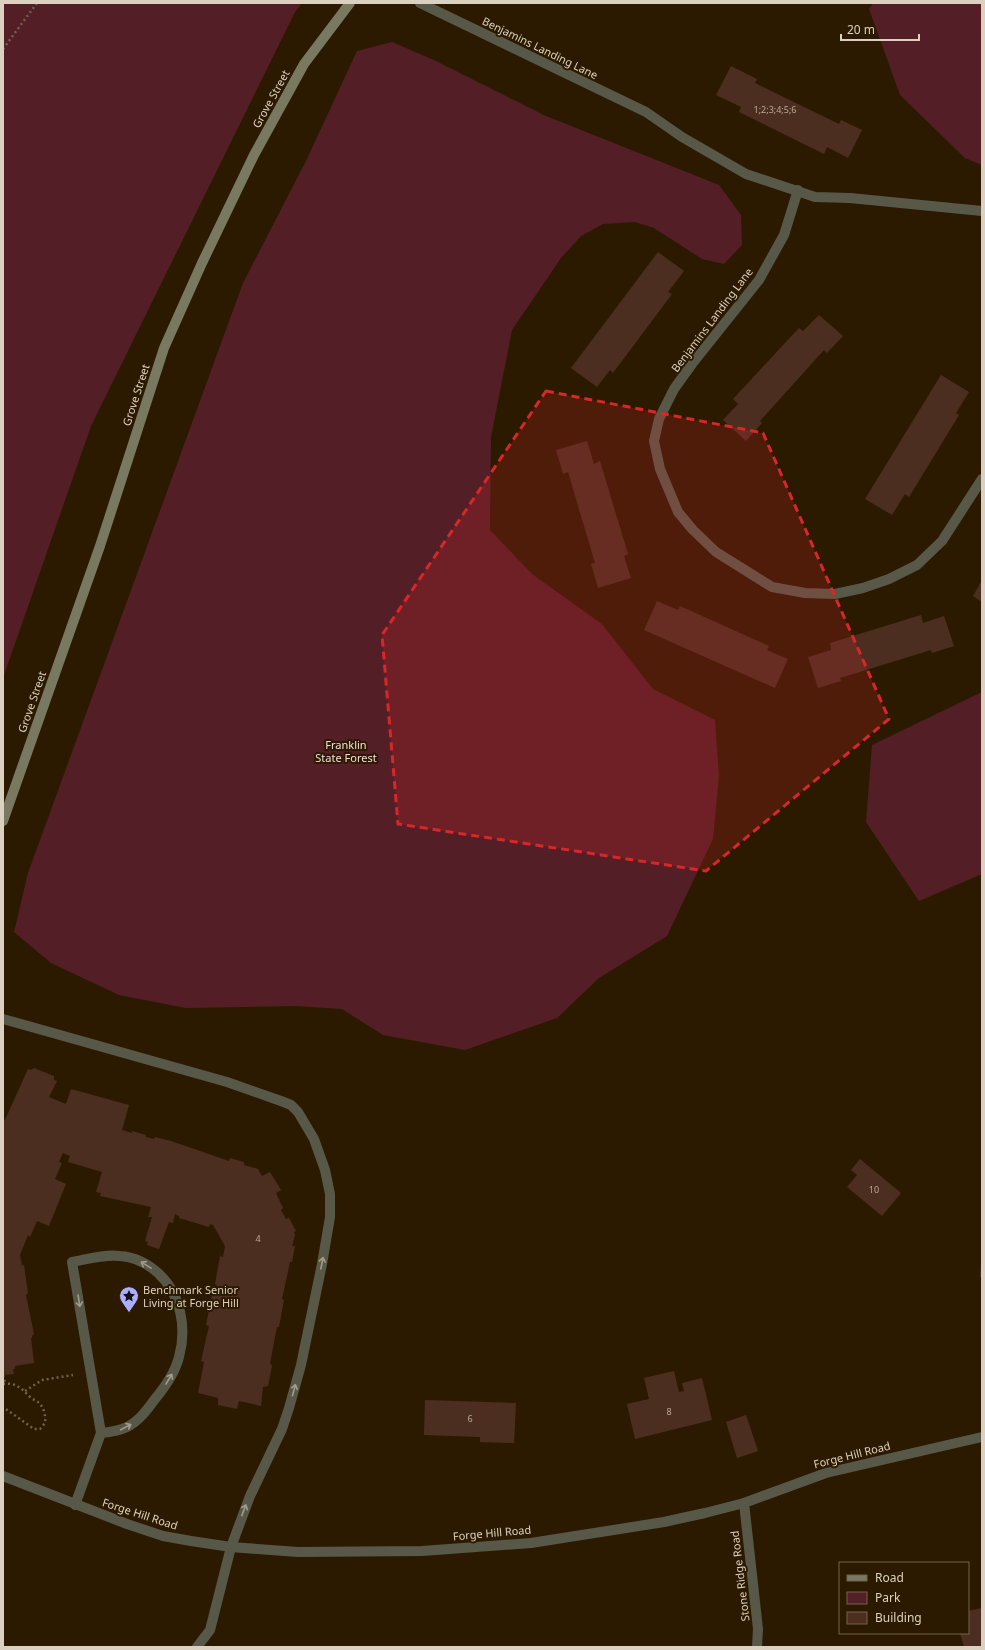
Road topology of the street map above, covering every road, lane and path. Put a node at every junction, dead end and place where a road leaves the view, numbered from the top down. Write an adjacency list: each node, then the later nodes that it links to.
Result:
1 (38, 3): 4 (path)
2 (350, 3): 8 (main road, Grove Street)
3 (420, 3): 5 (street, Benjamins Landing Lane)
4 (3, 49)
5 (798, 190): 6 (street, Benjamins Landing Lane); 7 (street, Benjamins Landing Lane)
6 (982, 211)
7 (982, 479)
8 (3, 821)
9 (3, 1019): 20 (street, one-way to 9)
10 (91, 1373): 13 (path); 15 (street); 15 (street, one-way to 10)
11 (3, 1375): 12 (path)
12 (4, 1384): 13 (path)
13 (25, 1391): 14 (path)
14 (3, 1407)
15 (101, 1433): 19 (street)
16 (982, 1437): 18 (street, Forge Hill Road)
17 (3, 1476): 19 (street, Forge Hill Road)
18 (744, 1503): 20 (street, Forge Hill Road); 22 (street, Stone Ridge Road)
19 (75, 1505): 20 (street, Forge Hill Road)
20 (231, 1547): 21 (street)
21 (197, 1647)
22 (757, 1647)

